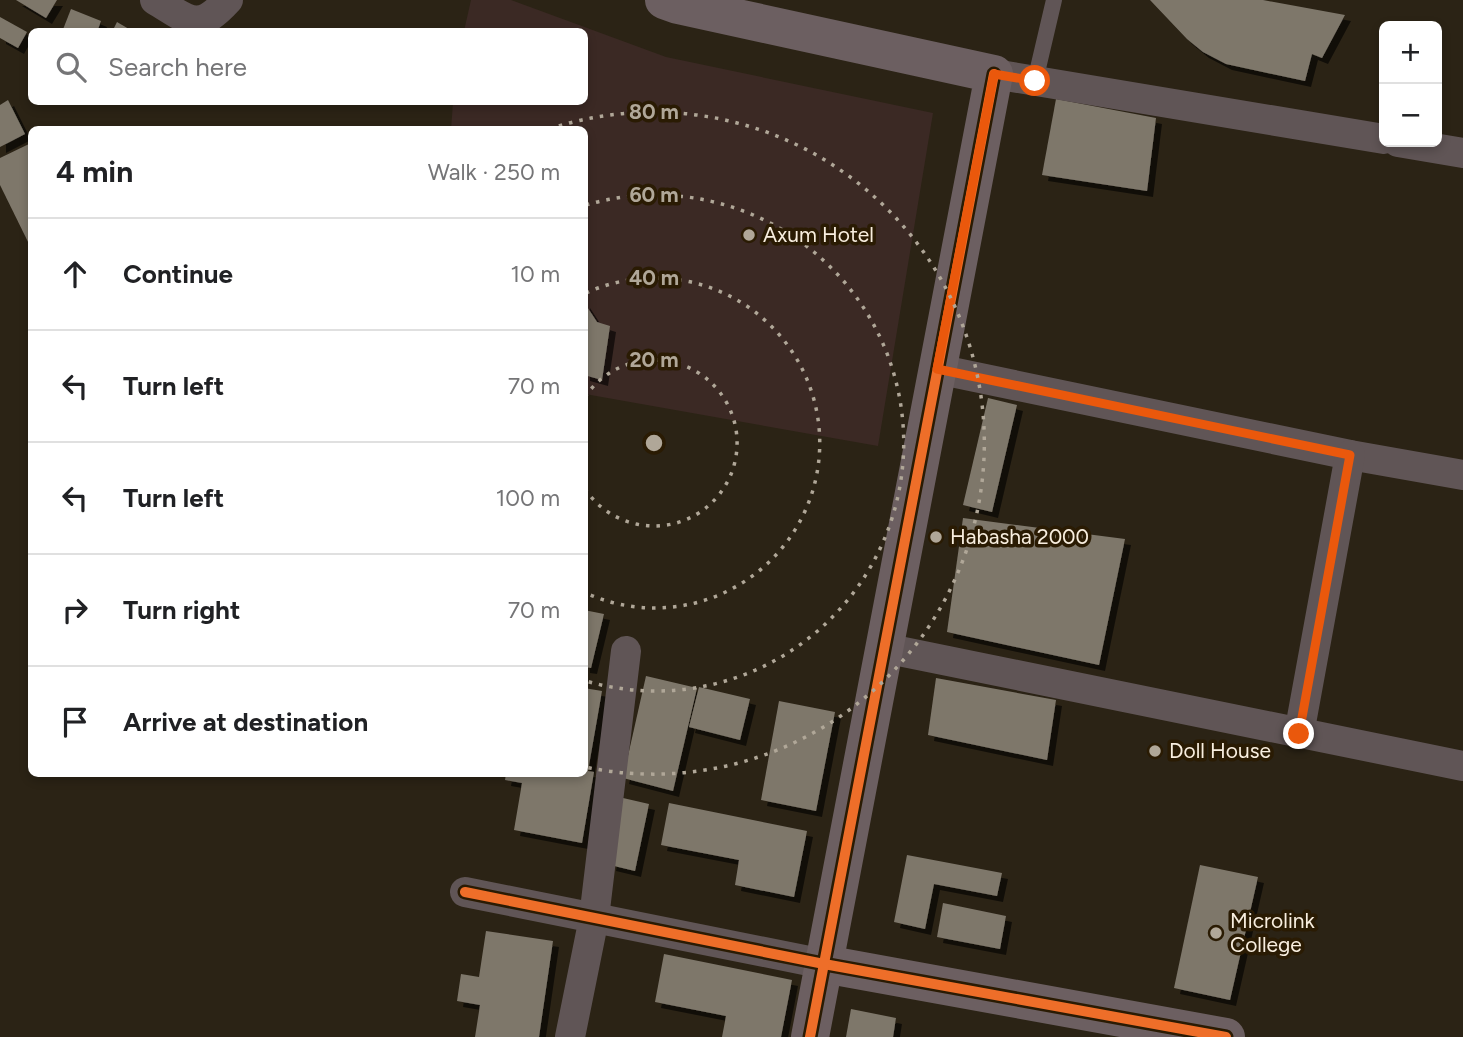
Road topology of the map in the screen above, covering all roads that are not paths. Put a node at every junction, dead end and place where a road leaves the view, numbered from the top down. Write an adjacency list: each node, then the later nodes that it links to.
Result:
1 (155, 0): 2 (street)
2 (228, 0)
3 (664, 0): 5 (street)
4 (1054, 0): 6 (lane)
5 (994, 74): 6 (street); 10 (street)
6 (1035, 81): 7 (street)
7 (1379, 138)
8 (1428, 147): 9 (street)
9 (1463, 153)
10 (937, 369): 11 (street); 13 (street)
11 (1350, 455): 12 (street); 15 (street)
12 (1463, 475)
13 (884, 648): 15 (street); 19 (street)
14 (626, 651): 18 (street)
15 (1299, 734): 16 (street)
16 (1463, 766)
17 (465, 892): 18 (street)
18 (594, 918): 19 (street); 20 (street)
19 (824, 964): 21 (street); 22 (street)
20 (570, 1037)
21 (810, 1037)
22 (1226, 1037)

